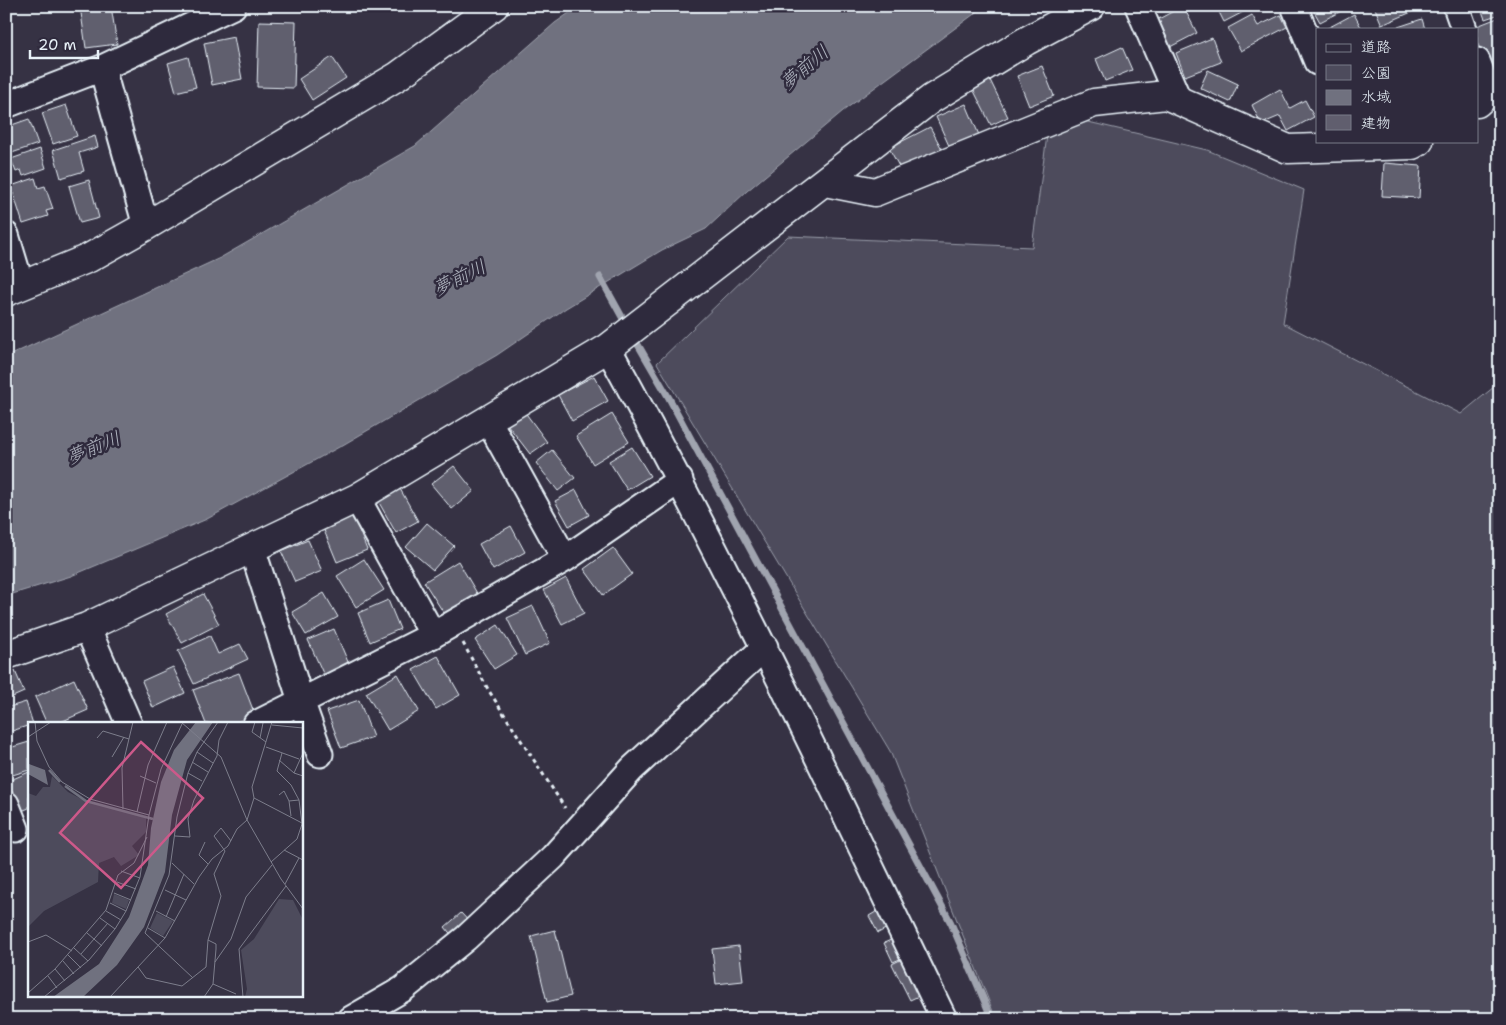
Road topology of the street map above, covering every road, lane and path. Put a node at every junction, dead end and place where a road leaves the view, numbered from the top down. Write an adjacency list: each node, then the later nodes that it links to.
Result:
1 (233, 6): 10 (street)
2 (494, 6): 17 (street)
3 (1091, 6): 16 (street)
4 (1138, 6): 12 (street)
5 (1294, 6): 8 (street)
6 (1456, 6): 7 (street)
7 (1464, 28)
8 (1316, 60)
9 (1478, 64): 11 (street)
10 (102, 68): 13 (street); 17 (street)
11 (1489, 94)
12 (1180, 101): 15 (street); 16 (street)
13 (6, 105)
14 (1417, 142): 15 (street)
15 (1351, 144)
16 (826, 182): 20 (street)
17 (146, 226): 19 (street)
18 (6, 235): 19 (street)
19 (14, 289)
20 (608, 348): 21 (street); 22 (street)
21 (488, 420): 23 (street); 25 (street)
22 (680, 480): 25 (street); 28 (street)
23 (357, 498): 24 (street); 27 (street)
24 (252, 548): 26 (street); 30 (street)
25 (565, 559): 27 (street)
26 (87, 626): 29 (street); 31 (street)
27 (443, 629): 30 (street); 36 (path)
28 (765, 648): 36 (street); 38 (street)
29 (6, 654)
30 (301, 701): 32 (street); 33 (street)
31 (129, 722)
32 (260, 722)
33 (320, 754)
34 (6, 804): 35 (street)
35 (17, 828)
36 (578, 830): 37 (street)
37 (351, 1019)
38 (944, 1019)

